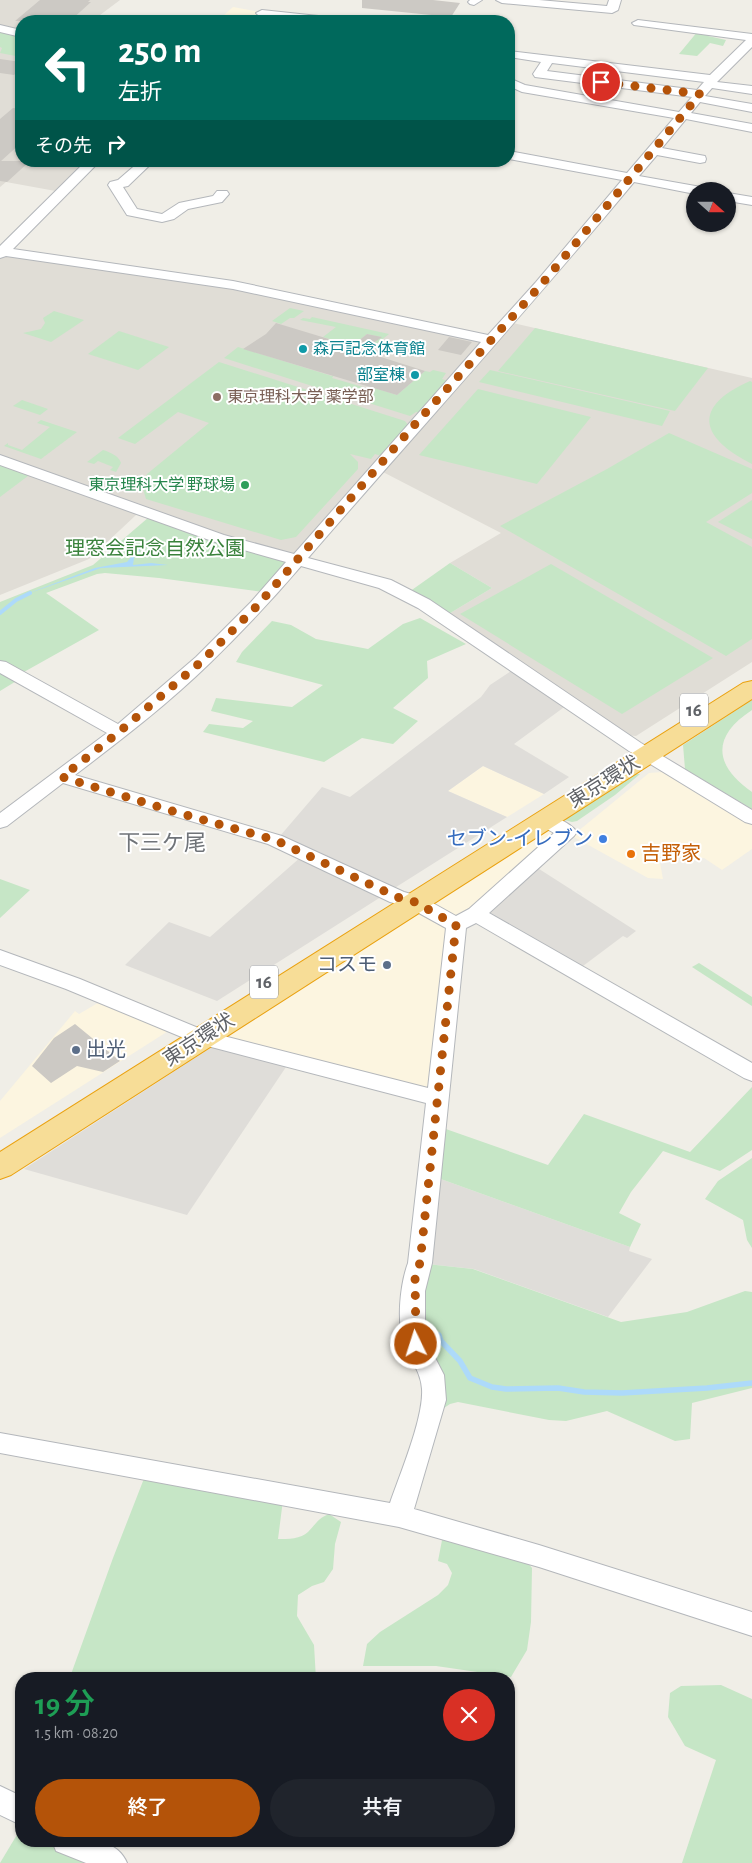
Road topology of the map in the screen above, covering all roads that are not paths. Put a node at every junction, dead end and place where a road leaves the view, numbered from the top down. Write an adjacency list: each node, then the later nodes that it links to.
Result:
1 (502, 0): 3 (street)
2 (275, 2): 4 (street)
3 (612, 9)
4 (262, 12): 5 (street); 6 (street)
5 (258, 15)
6 (287, 15)
7 (638, 23): 10 (street)
8 (0, 28): 9 (street)
9 (15, 32)
10 (752, 38): 13 (street)
11 (515, 55): 12 (street)
12 (548, 59): 15 (street); 18 (street)
13 (728, 63): 14 (street); 15 (street)
14 (744, 63)
15 (711, 82): 17 (street); 18 (street)
16 (515, 85): 20 (street)
17 (752, 90)
18 (699, 96): 19 (street); 20 (street)
19 (752, 108)
20 (681, 116): 21 (street); 22 (street)
21 (752, 128)
22 (652, 150): 24 (street); 27 (street)
23 (515, 156): 27 (street)
24 (700, 159)
25 (88, 167): 32 (street)
26 (141, 167): 29 (street)
27 (632, 177): 28 (street); 33 (street)
28 (686, 188)
29 (222, 194)
30 (736, 199): 31 (street)
31 (752, 202)
32 (1, 252): 33 (street)
33 (492, 340): 35 (street)
34 (0, 460): 35 (street)
35 (298, 560): 39 (street); 40 (street)
36 (0, 666): 39 (street)
37 (752, 673): 40 (highway, 東京環状 / 16)
38 (752, 688): 40 (highway, 東京環状 / 16)
39 (119, 732): 41 (street)
40 (641, 751): 42 (street); 43 (highway, 東京環状 / 16); 45 (highway, 東京環状 / 16)
41 (62, 777): 44 (street); 45 (street)
42 (752, 818)
43 (545, 820): 45 (highway, 東京環状 / 16); 46 (street)
44 (0, 822)
45 (406, 900): 47 (street); 49 (highway, 東京環状 / 16)
46 (476, 914): 47 (street); 50 (street)
47 (456, 925): 51 (street)
48 (0, 957): 49 (street)
49 (195, 1034): 51 (street); 52 (highway, 東京環状 / 16); 53 (highway, 東京環状 / 16)
50 (752, 1074)
51 (438, 1098): 55 (street)
52 (0, 1151)
53 (0, 1167)
54 (0, 1443): 55 (street)
55 (399, 1516): 56 (street)
56 (752, 1624)
57 (0, 1799): 58 (street)
58 (15, 1808)
59 (81, 1847): 60 (street)
60 (113, 1863)

